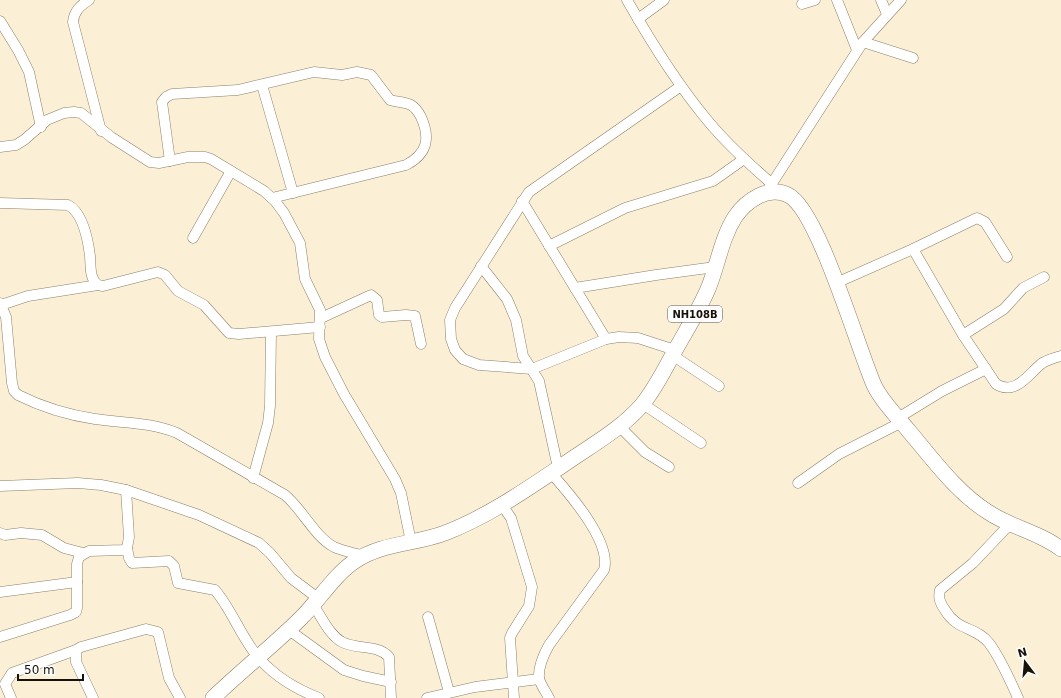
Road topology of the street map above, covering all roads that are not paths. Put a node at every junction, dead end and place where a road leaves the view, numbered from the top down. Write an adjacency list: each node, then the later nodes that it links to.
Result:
1 (89, 0): 17 (street)
2 (627, 0): 10 (street)
3 (664, 0): 10 (street)
4 (815, 0): 8 (street)
5 (837, 0): 12 (street)
6 (881, 0): 9 (street)
7 (900, 0): 9 (street)
8 (802, 4)
9 (887, 14): 12 (street)
10 (638, 19): 15 (street)
11 (0, 21): 16 (street)
12 (860, 46): 13 (street); 22 (street)
13 (913, 58)
14 (262, 84): 20 (street); 23 (street); 23 (street)
15 (681, 86): 19 (street); 25 (street)
16 (40, 127): 17 (street); 18 (street)
17 (101, 130): 20 (street)
18 (0, 147)
19 (744, 159): 22 (street); 28 (street)
20 (170, 161): 21 (street)
21 (231, 171): 24 (street); 27 (street)
22 (769, 188): 32 (highway, NH108B); 34 (highway)
23 (293, 193): 24 (street)
24 (272, 198): 38 (street)
25 (522, 201): 28 (street); 31 (street)
26 (0, 203): 35 (street)
27 (193, 238)
28 (549, 246): 36 (street)
29 (913, 249): 30 (street); 34 (street); 40 (street)
30 (1007, 257)
31 (481, 266): 45 (street); 45 (street)
32 (715, 267): 36 (street); 43 (highway, NH108B)
33 (1044, 277): 40 (street)
34 (836, 283): 49 (highway)
35 (98, 285): 37 (street); 39 (street)
36 (575, 288): 41 (street)
37 (1, 304): 54 (street)
38 (320, 323): 39 (street); 42 (street); 61 (street)
39 (271, 332): 54 (street)
40 (963, 335): 46 (street)
41 (606, 339): 43 (street); 45 (street)
42 (421, 344)
43 (674, 353): 47 (street); 48 (highway, NH108B)
44 (1061, 356): 46 (street)
45 (532, 369): 53 (street)
46 (986, 369): 49 (street)
47 (719, 386)
48 (643, 404): 50 (highway, NH108B); 51 (street)
49 (900, 420): 55 (street); 59 (highway)
50 (619, 426): 52 (street); 53 (highway, NH108B)
51 (701, 443)
52 (669, 467)
53 (554, 471): 58 (highway, NH108B); 74 (street)
54 (253, 478): 65 (street)
55 (798, 483)
56 (0, 486): 57 (street)
57 (126, 490): 62 (street); 68 (street)
58 (502, 505): 61 (highway, NH108B); 76 (street)
59 (1009, 525): 63 (highway); 87 (street)
60 (0, 533): 64 (street)
61 (411, 542): 65 (highway, NH108B)
62 (127, 548): 64 (street); 73 (street)
63 (1061, 549)
64 (83, 553): 66 (street)
65 (364, 556): 68 (highway, NH108B)
66 (77, 582): 67 (street); 71 (street)
67 (0, 592)
68 (316, 602): 70 (highway, NH108B); 75 (street)
69 (428, 617): 77 (street)
70 (289, 630): 73 (highway, NH108B); 75 (street)
71 (0, 637)
72 (76, 650): 78 (street); 79 (street); 80 (street)
73 (257, 657): 81 (highway, NH108B); 82 (street)
74 (539, 679): 76 (street); 86 (street)
75 (390, 682): 83 (street)
76 (514, 683): 77 (street); 85 (street)
77 (449, 692): 84 (street)
78 (11, 698)
79 (93, 698)
80 (180, 698)
81 (213, 698)
82 (319, 698)
83 (391, 698)
84 (427, 698)
85 (514, 698)
86 (549, 698)
87 (1018, 698)

